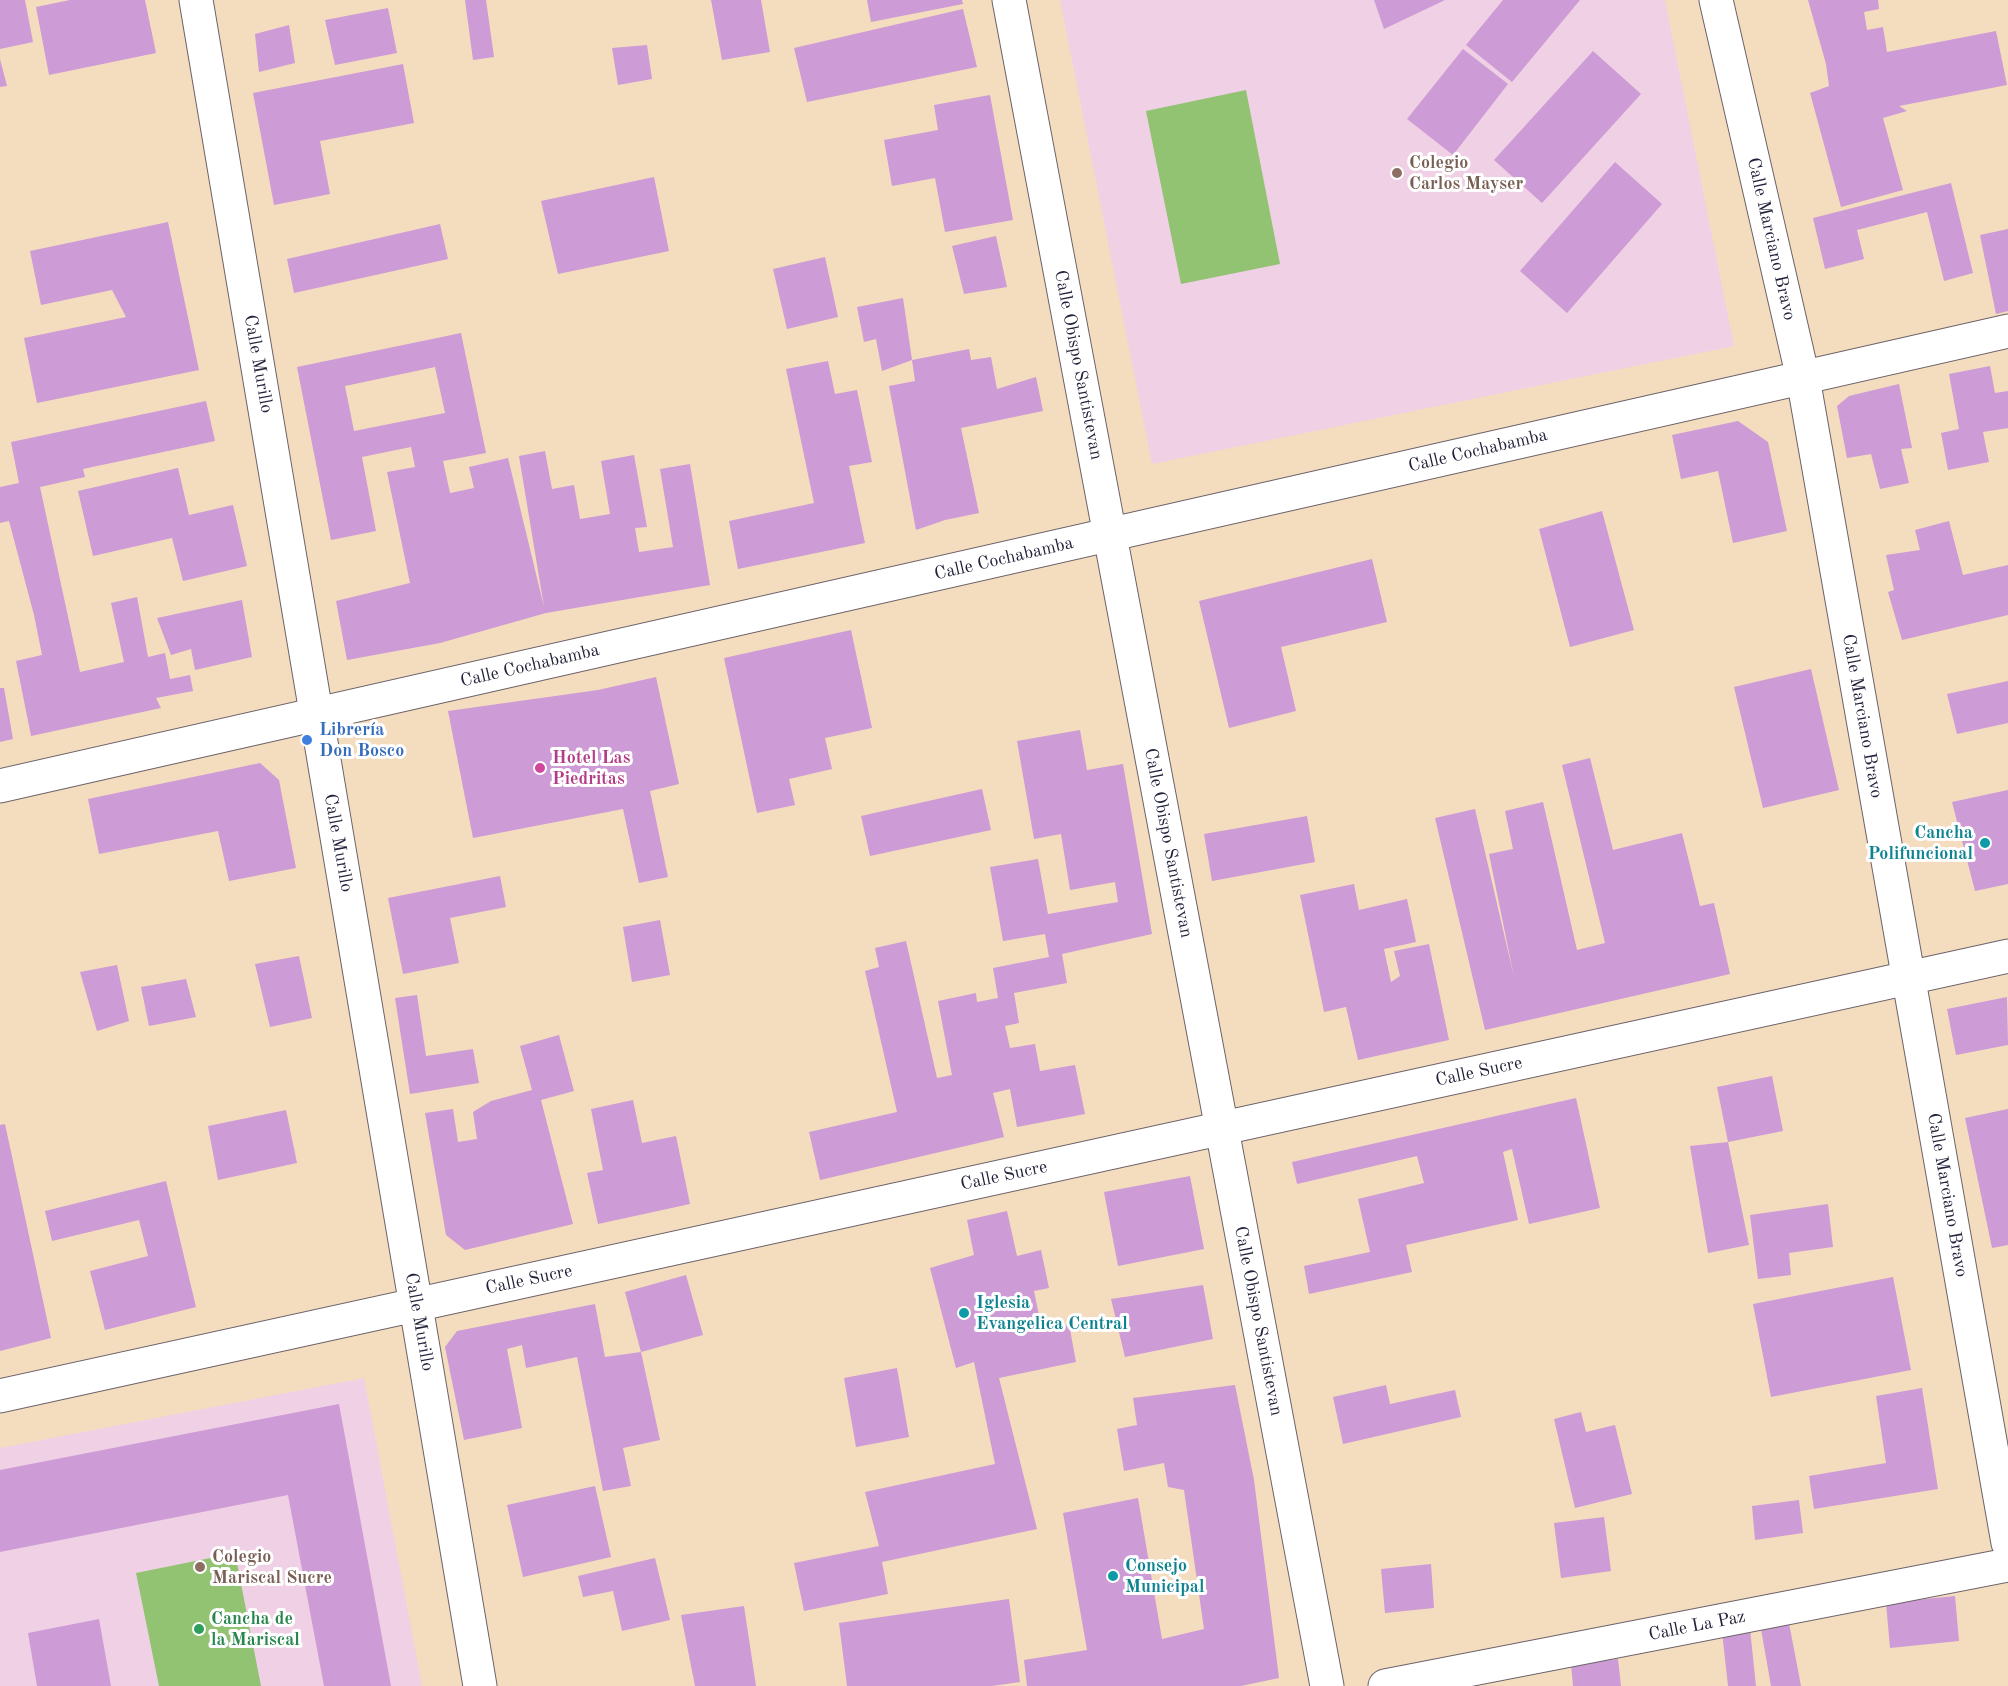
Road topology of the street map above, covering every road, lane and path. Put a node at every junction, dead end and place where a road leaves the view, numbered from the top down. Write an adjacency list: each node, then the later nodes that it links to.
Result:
1 (196, 0): 7 (street, Calle Murillo)
2 (1009, 0): 6 (street, Calle Obispo Santistevan)
3 (1716, 0): 5 (street, Calle Marciano Bravo)
4 (2008, 331): 5 (street, Calle Cochabamba)
5 (1803, 378): 6 (street, Calle Cochabamba); 10 (street, Calle Marciano Bravo)
6 (1110, 535): 7 (street, Calle Cochabamba); 11 (street, Calle Obispo Santistevan)
7 (317, 715): 8 (street, Calle Cochabamba); 12 (street, Calle Murillo)
8 (0, 786)
9 (2008, 956): 10 (street, Calle Sucre)
10 (1909, 978): 11 (street, Calle Sucre); 14 (street, Calle Marciano Bravo)
11 (1222, 1128): 12 (street, Calle Sucre); 17 (street, Calle Obispo Santistevan)
12 (416, 1304): 13 (street, Calle Sucre); 16 (street, Calle Murillo)
13 (0, 1396)
14 (2008, 1543)
15 (2008, 1566): 18 (street, Calle La Paz)
16 (480, 1686)
17 (1327, 1686)
18 (1385, 1686)

